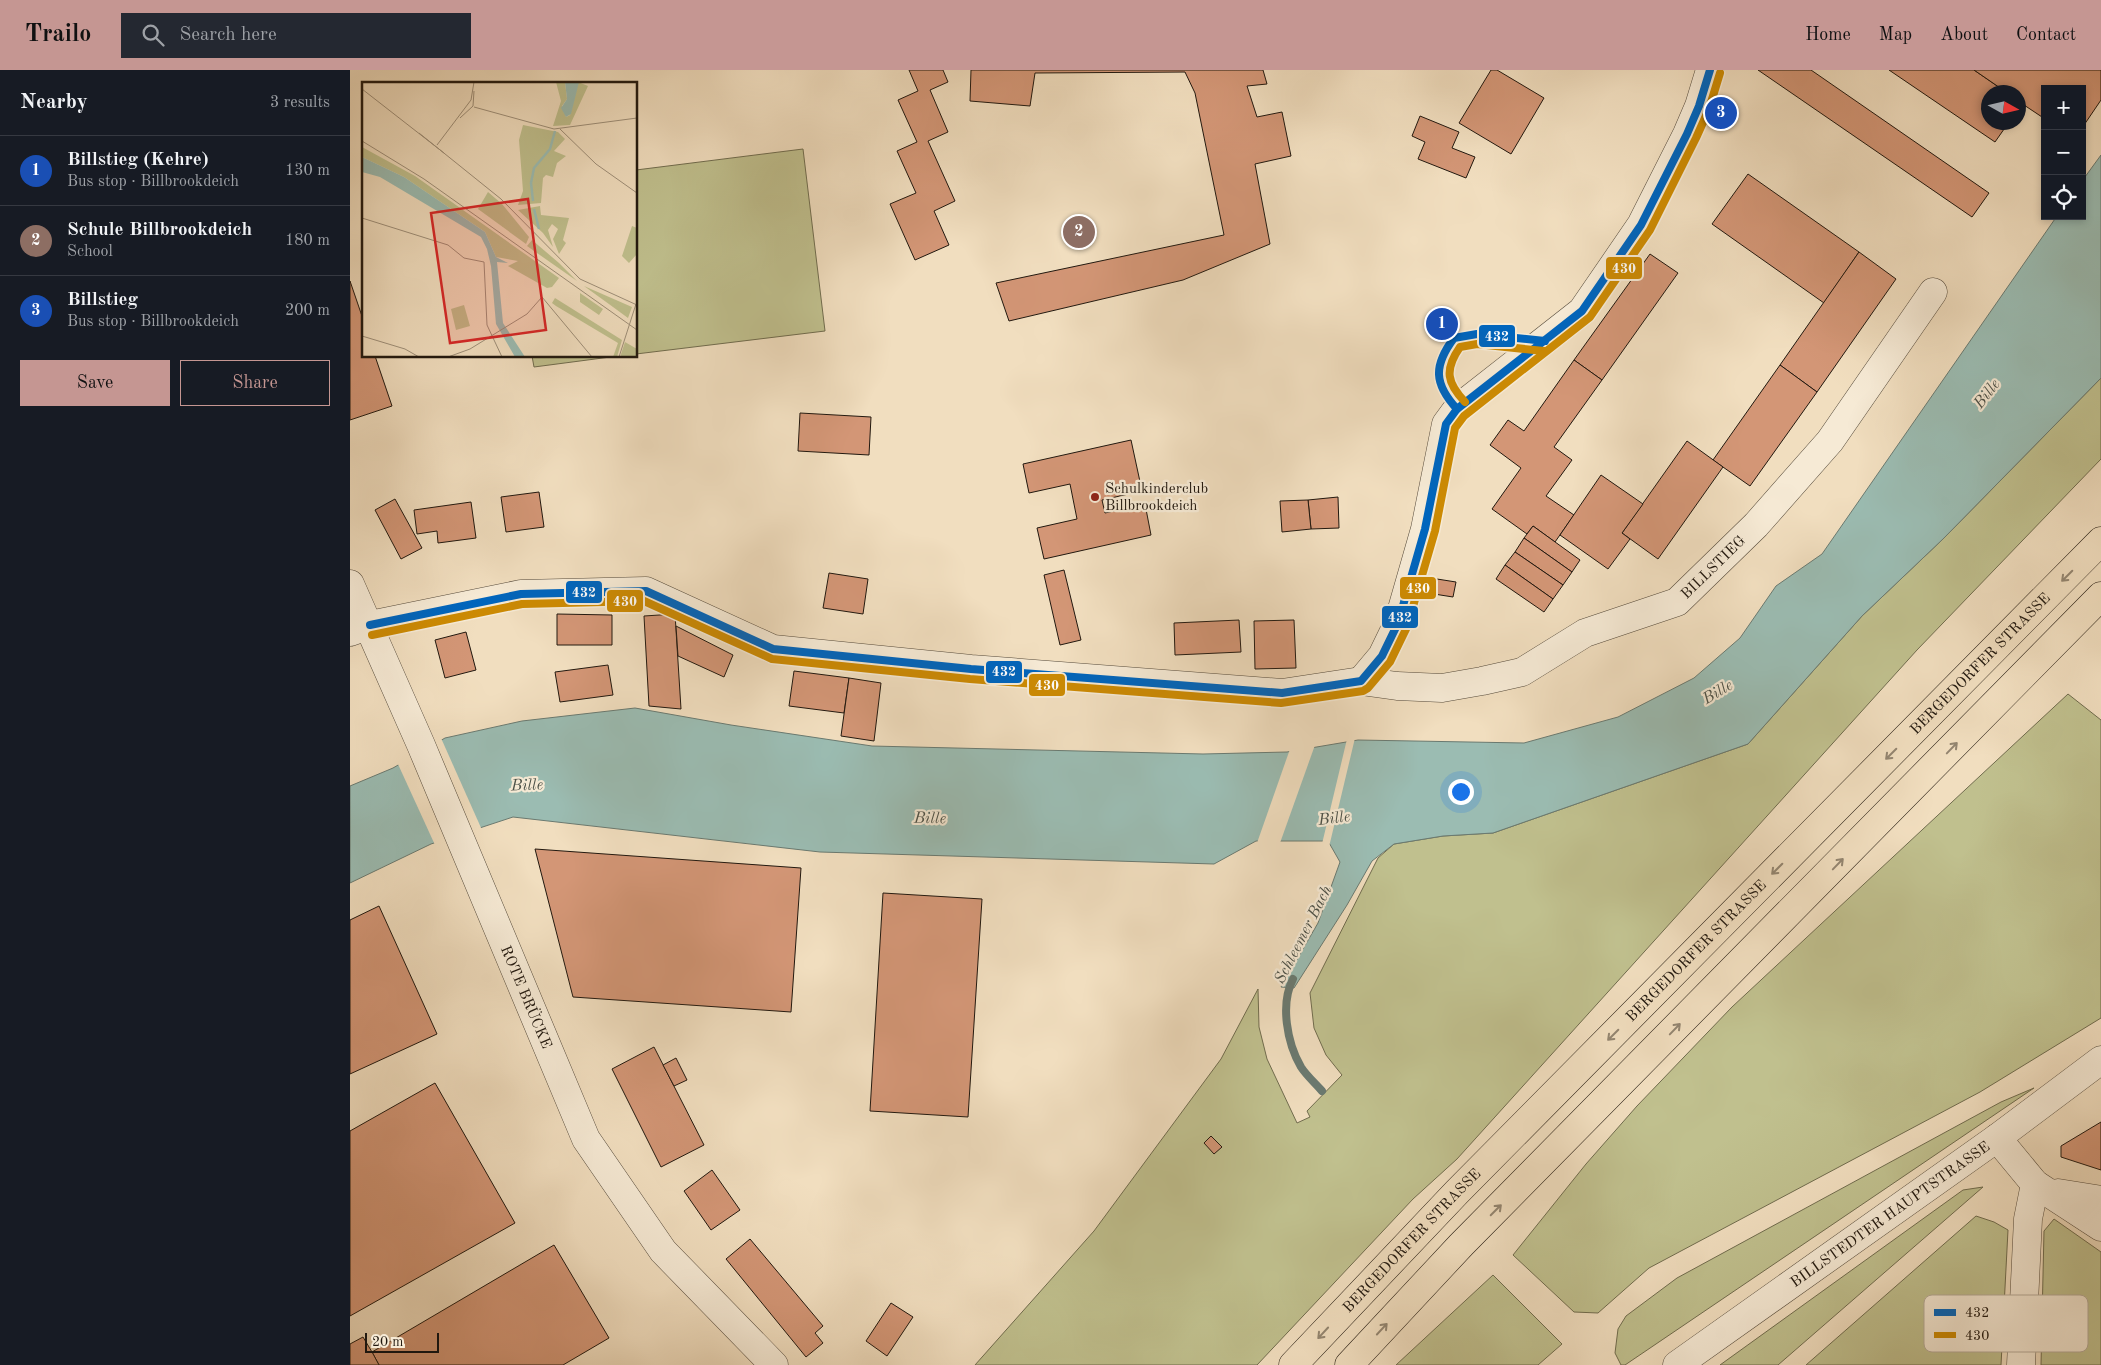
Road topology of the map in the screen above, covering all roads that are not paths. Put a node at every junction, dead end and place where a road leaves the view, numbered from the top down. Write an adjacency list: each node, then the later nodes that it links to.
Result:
1 (1710, 70): 7 (street)
2 (1933, 292): 7 (street, BILLSTIEG)
3 (2101, 541): 16 (highway, BERGEDORFER STRASSE, one-way to 16)
4 (350, 584): 6 (street, ROTE BRÜCKE)
5 (2101, 596): 17 (highway, one-way to 5)
6 (360, 628): 7 (street, BILLSTIEG); 15 (street, ROTE BRÜCKE)
7 (1361, 681)
8 (2101, 1060): 9 (street, BILLSTEDTER HAUPTSTRASSE)
9 (1997, 1138): 10 (street); 18 (street, BILLSTEDTER HAUPTSTRASSE)
10 (2042, 1188): 11 (street); 12 (street); 13 (street)
11 (2101, 1200)
12 (2101, 1227)
13 (2024, 1295)
14 (2022, 1352): 19 (street)
15 (774, 1365)
16 (1293, 1365)
17 (1349, 1365)
18 (1677, 1365)
19 (2021, 1365)

